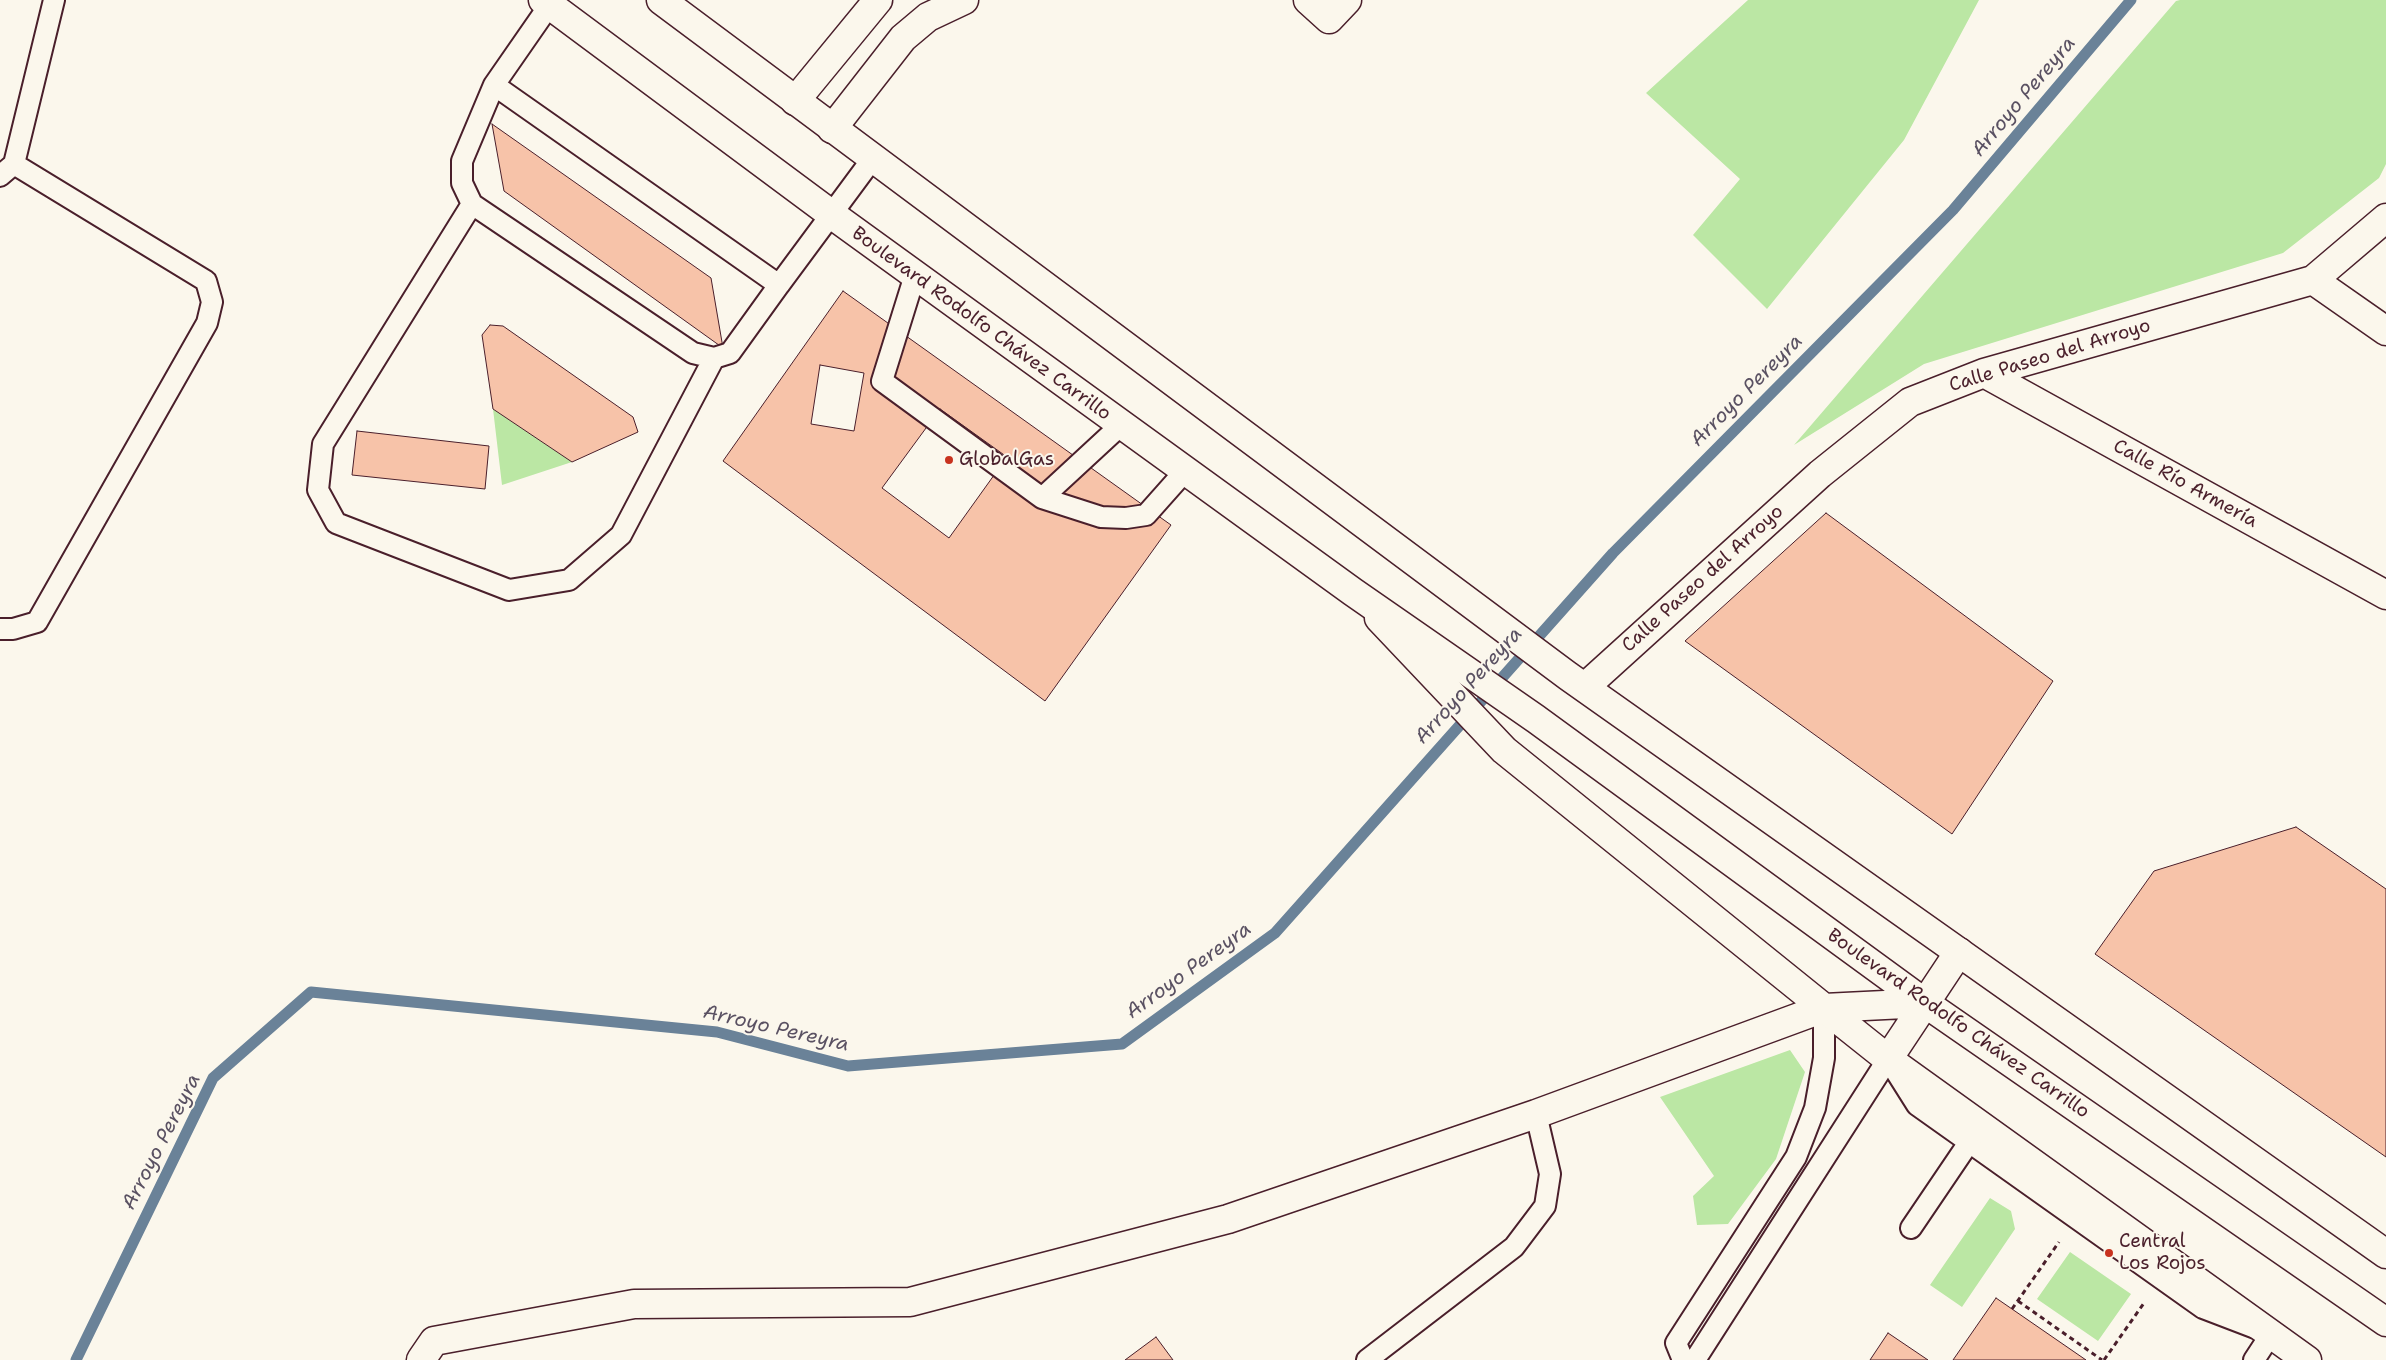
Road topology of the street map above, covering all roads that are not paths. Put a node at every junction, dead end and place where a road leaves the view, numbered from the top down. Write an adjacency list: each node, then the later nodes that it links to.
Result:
1 (54, 0): 12 (lane)
2 (661, 0): 9 (street)
3 (878, 0): 9 (street)
4 (964, 0): 10 (street)
5 (1308, 0): 6 (street)
6 (1347, 0)
7 (548, 2): 8 (lane); 14 (street, Boulevard Rodolfo Chávez Carrillo)
8 (494, 85): 13 (lane); 18 (lane)
9 (795, 101): 10 (street)
10 (832, 129): 11 (street)
11 (873, 158): 14 (lane); 28 (street)
12 (7, 170): 26 (lane)
13 (472, 204): 20 (lane); 20 (lane)
14 (831, 214): 16 (street, Boulevard Rodolfo Chávez Carrillo); 18 (lane)
15 (2386, 218): 17 (street, Calle Paseo del Arroyo)
16 (915, 275): 22 (street, Boulevard Rodolfo Chávez Carrillo); 24 (lane)
17 (2313, 280): 19 (street); 21 (street, Calle Paseo del Arroyo)
18 (779, 285): 20 (lane)
19 (2386, 331)
20 (714, 358)
21 (1984, 373): 25 (street, Calle Río Armería); 28 (street, Calle Paseo del Arroyo)
22 (1121, 425): 23 (street, Boulevard Rodolfo Chávez Carrillo); 24 (lane)
23 (1186, 470): 24 (lane); 27 (street, Boulevard Rodolfo Chávez Carrillo)
24 (1042, 498)
25 (2386, 595)
26 (0, 629)
27 (1418, 647): 30 (street, Boulevard Rodolfo Chávez Carrillo); 31 (street)
28 (1576, 681): 29 (street)
29 (1959, 952): 30 (street); 36 (street)
30 (1924, 1003): 31 (street); 32 (street); 37 (street, Boulevard Rodolfo Chávez Carrillo)
31 (1824, 1008): 32 (street); 33 (street); 41 (lane)
32 (1888, 1059): 34 (street); 42 (lane)
33 (1536, 1114): 39 (street); 40 (lane)
34 (1975, 1134): 35 (lane); 38 (street)
35 (1911, 1228)
36 (2386, 1254)
37 (2386, 1322)
38 (2271, 1334): 43 (lane); 44 (street)
39 (421, 1360)
40 (1367, 1360)
41 (1683, 1360)
42 (1695, 1360)
43 (2254, 1360)
44 (2307, 1360)

